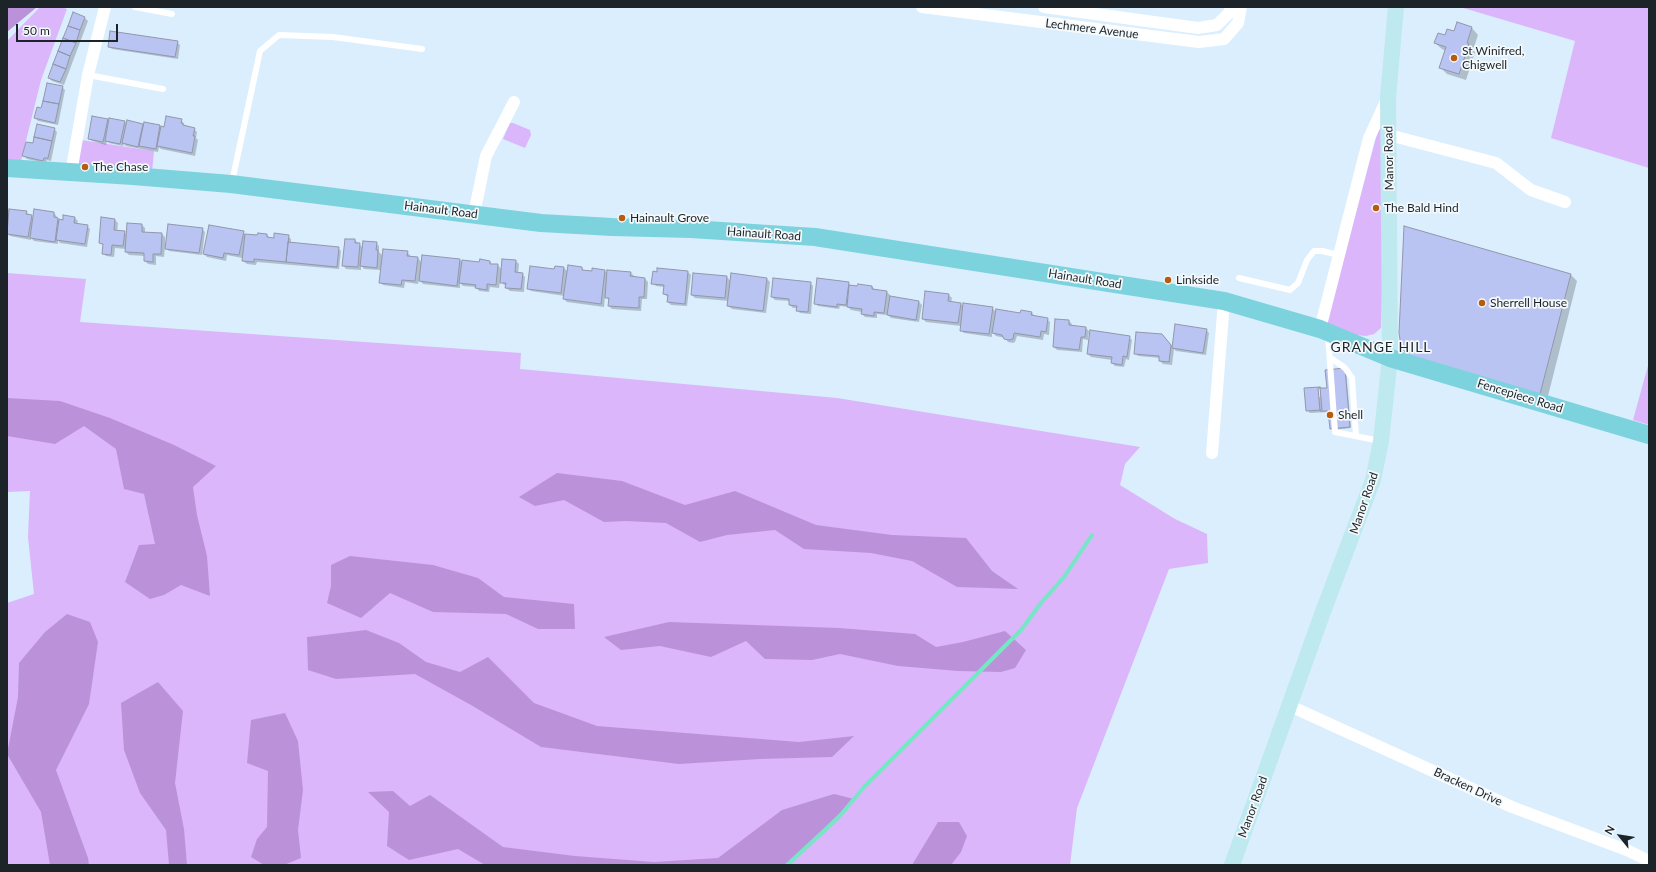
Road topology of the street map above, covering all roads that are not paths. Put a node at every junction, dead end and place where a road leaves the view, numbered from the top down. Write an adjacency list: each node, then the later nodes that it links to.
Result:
1 (105, 7): 14 (street)
2 (135, 7): 9 (lane)
3 (922, 7): 10 (street, Lechmere Avenue)
4 (1039, 7): 10 (street)
5 (1044, 7): 11 (street, Lechmere Avenue)
6 (1230, 7): 11 (street, Lechmere Avenue)
7 (1241, 7): 12 (street, Lechmere Avenue)
8 (1396, 7): 16 (main road, Manor Road)
9 (172, 14)
10 (1038, 22): 12 (street, Lechmere Avenue)
11 (1180, 26): 12 (street)
12 (1178, 40)
13 (422, 49): 21 (lane)
14 (88, 75): 15 (lane); 20 (street)
15 (163, 89)
16 (1388, 97): 18 (main road, Manor Road); 24 (street, Manor Road)
17 (514, 102): 23 (street)
18 (1388, 135): 22 (street); 29 (main road, Manor Road)
19 (7, 168): 20 (main road, Hainault Road)
20 (71, 173): 21 (main road, Hainault Road)
21 (232, 184): 23 (main road, Hainault Road)
22 (1565, 202)
23 (474, 214): 26 (main road, Hainault Road)
24 (1339, 255): 25 (lane); 27 (street, Manor Road)
25 (1239, 278)
26 (1224, 301): 27 (main road, Hainault Road); 33 (street)
27 (1324, 332): 28 (lane); 29 (main road, Hainault Road)
28 (1331, 358): 31 (lane); 31 (lane)
29 (1390, 358): 30 (main road, Fencepiece Road); 32 (main road, Manor Road)
30 (1649, 435)
31 (1356, 436): 32 (lane)
32 (1381, 441): 34 (main road, Manor Road)
33 (1212, 453)
34 (1290, 706): 35 (street, Bracken Drive); 36 (main road, Manor Road)
35 (1649, 861)
36 (1232, 865)

